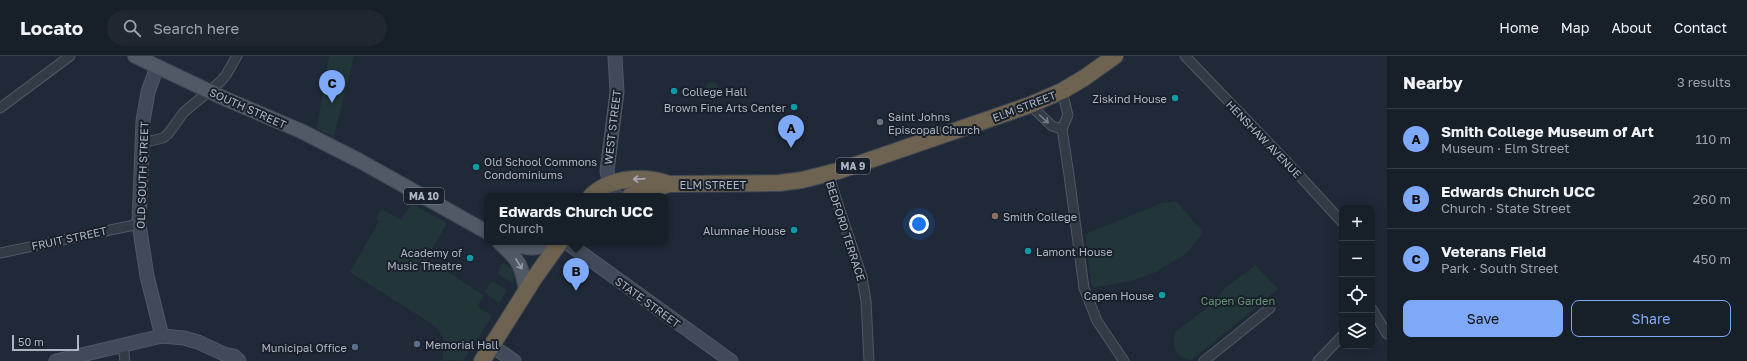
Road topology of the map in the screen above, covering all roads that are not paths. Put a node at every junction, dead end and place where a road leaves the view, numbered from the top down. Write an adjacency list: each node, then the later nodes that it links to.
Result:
1 (70, 56): 10 (street)
2 (135, 56): 7 (main road, SOUTH STREET / MA 10)
3 (237, 56): 12 (street)
4 (615, 56): 15 (main road, WEST STREET)
5 (1114, 56): 8 (highway, ELM STREET / MA 9)
6 (1185, 56): 18 (street, HENSHAW AVENUE)
7 (157, 67): 12 (main road, OLD SOUTH STREET); 20 (main road, SOUTH STREET / MA 10, bridge)
8 (1062, 91): 9 (highway, ELM STREET / MA 9); 11 (street)
9 (1030, 105): 11 (street, one-way to 11); 13 (highway, ELM STREET / MA 9)
10 (0, 108)
11 (1062, 130): 43 (street)
12 (142, 143): 19 (main road, OLD SOUTH STREET)
13 (828, 174): 14 (highway, ELM STREET / MA 9); 42 (street, BEDFORD TERRACE)
14 (669, 184): 15 (highway, ELM STREET / MA 9, one-way to 15); 17 (highway, ELM STREET)
15 (613, 190): 16 (highway, MA 9)
16 (602, 193)
17 (640, 193)
18 (1339, 219)
19 (139, 224): 26 (street, FRUIT STREET); 31 (main road, OLD SOUTH STREET)
20 (484, 230)
21 (502, 245): 27 (main road, one-way to 27)
22 (517, 245): 23 (main road)
23 (546, 245)
24 (558, 245): 27 (highway)
25 (570, 245): 41 (main road, STATE STREET)
26 (0, 253)
27 (526, 291): 34 (highway)
28 (1270, 308): 44 (street)
29 (1374, 313): 30 (street)
30 (1387, 334)
31 (162, 336): 33 (main road); 35 (main road)
32 (1339, 339): 45 (street)
33 (123, 346): 36 (main road); 37 (street)
34 (492, 346): 39 (highway); 40 (main road)
35 (226, 358): 38 (main road)
36 (56, 361)
37 (125, 361)
38 (239, 361)
39 (482, 361)
40 (514, 361)
41 (731, 361)
42 (869, 361)
43 (1124, 361)
44 (1204, 361)
45 (1318, 361)

